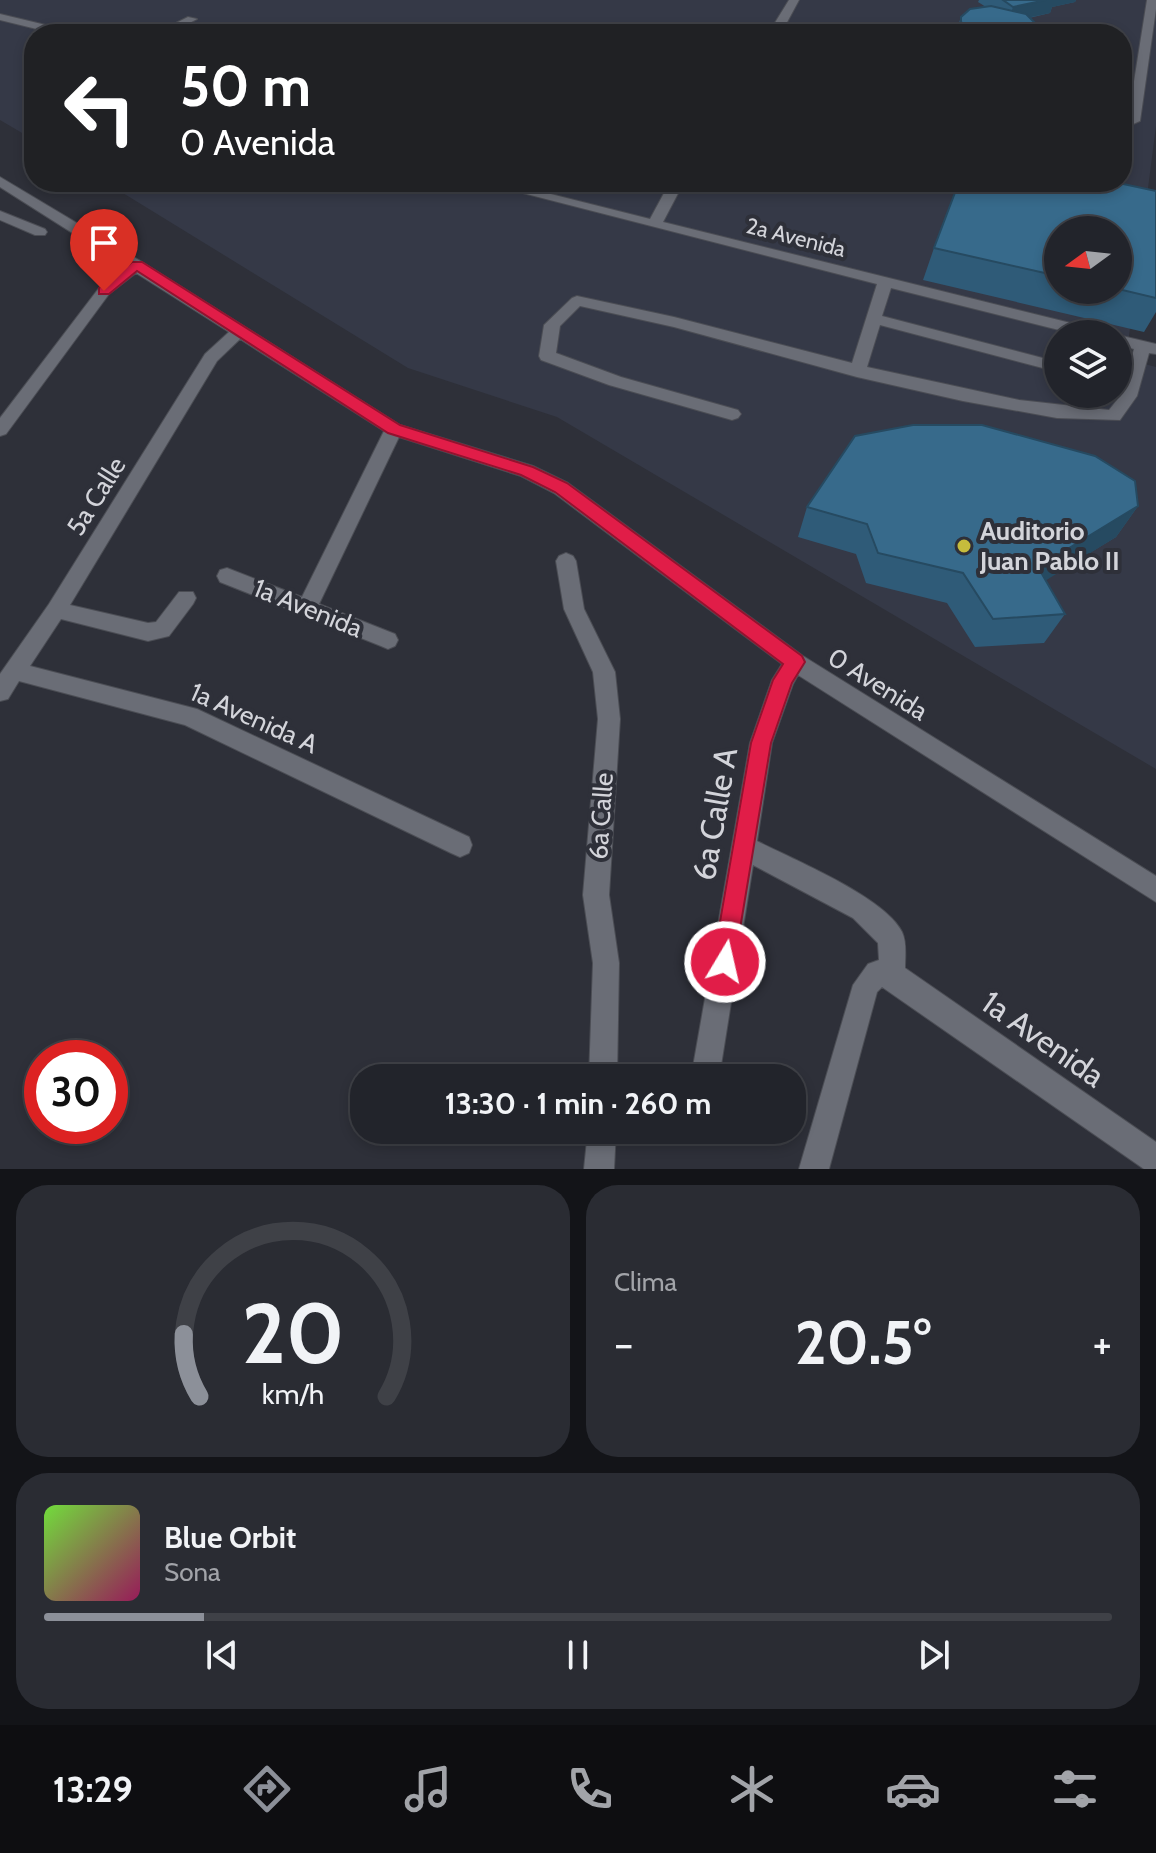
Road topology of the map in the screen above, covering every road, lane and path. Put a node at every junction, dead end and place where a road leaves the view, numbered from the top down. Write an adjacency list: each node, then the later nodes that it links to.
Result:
1 (794, 0): 7 (street)
2 (1152, 0): 8 (street)
3 (0, 17): 5 (street)
4 (192, 19): 6 (street)
5 (29, 24)
6 (181, 24)
7 (780, 24)
8 (1132, 122)
9 (3, 186): 15 (street, 0 Avenida)
10 (527, 192): 13 (street, 2a Avenida)
11 (670, 192): 13 (street)
12 (0, 215): 14 (street)
13 (655, 224): 16 (street, 2a Avenida)
14 (40, 232)
15 (137, 265): 19 (street, 0 Avenida); 27 (street)
16 (885, 282): 17 (street); 18 (street, 2a Avenida)
17 (876, 319): 21 (street); 22 (street)
18 (1044, 321)
19 (240, 330): 26 (street, 0 Avenida); 32 (street, 5a Calle)
20 (1150, 348): 23 (street)
21 (1044, 363)
22 (857, 372): 24 (street); 25 (street)
23 (1132, 374)
24 (1117, 408)
25 (732, 414)
26 (394, 429): 31 (street); 34 (street, 0 Avenida)
27 (0, 430)
28 (566, 561): 41 (street, 6a Calle)
29 (227, 576): 31 (street, 1a Avenida)
30 (186, 598): 32 (street)
31 (308, 606): 33 (street, 1a Avenida)
32 (56, 610): 35 (street, 5a Calle)
33 (388, 640)
34 (795, 662): 38 (street, 6a Calle A); 39 (street, 0 Avenida)
35 (15, 671): 36 (street, 5a Calle); 37 (street, 1a Avenida A)
36 (0, 692)
37 (460, 845)
38 (744, 847): 40 (street); 42 (street, 6a Calle A)
39 (1156, 890)
40 (892, 975): 44 (street, 1a Avenida); 46 (street)
41 (603, 1064)
42 (707, 1064)
43 (601, 1144): 45 (street)
44 (1156, 1160)
45 (599, 1169)
46 (814, 1169)

